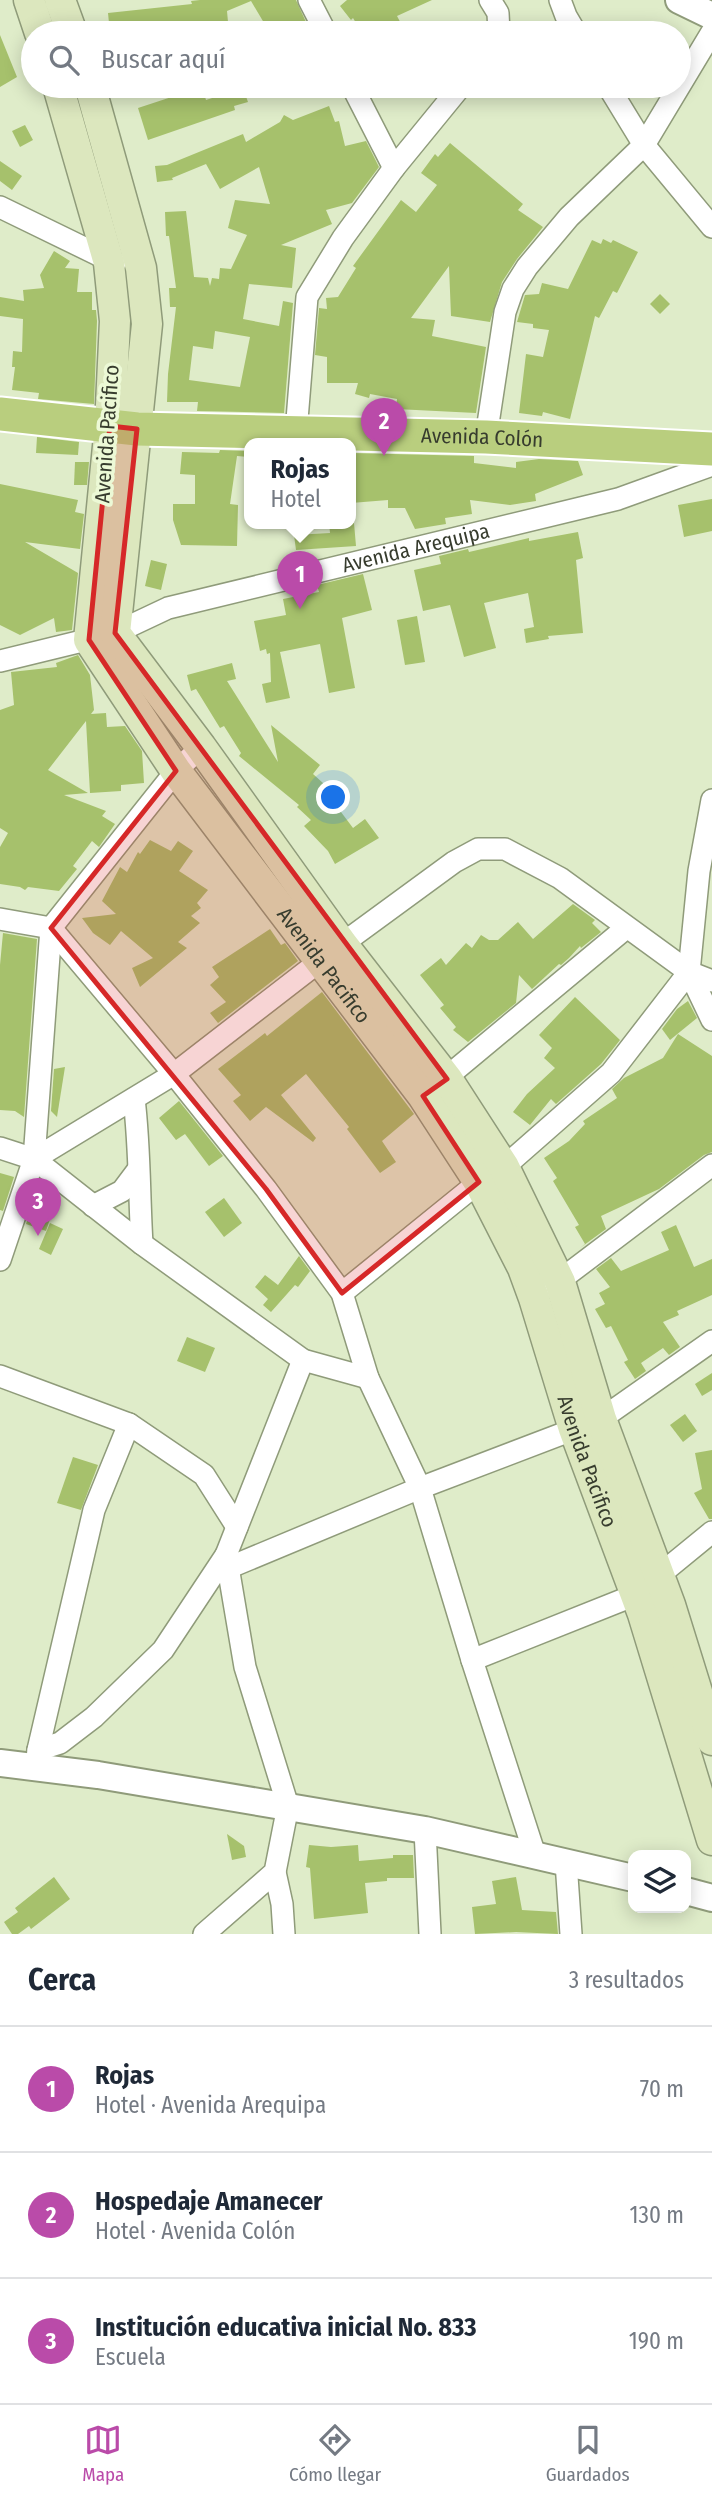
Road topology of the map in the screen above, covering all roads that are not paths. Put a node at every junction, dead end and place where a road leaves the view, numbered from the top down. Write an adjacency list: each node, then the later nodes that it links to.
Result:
1 (29, 0): 8 (main road)
2 (60, 0): 9 (main road)
3 (309, 0): 10 (street)
4 (489, 0): 11 (street)
5 (560, 0): 12 (street)
6 (679, 0): 7 (street)
7 (712, 16)
8 (36, 21)
9 (68, 21)
10 (320, 21)
11 (498, 21)
12 (569, 21)
13 (712, 32): 14 (street)
14 (691, 67)
15 (66, 98): 25 (main road, Avenida Pacifico)
16 (93, 98): 26 (main road, Avenida Pacifico)
17 (358, 98): 22 (street)
18 (451, 98): 22 (street)
19 (615, 98): 21 (street)
20 (672, 98): 21 (street)
21 (644, 145): 24 (street); 30 (street)
22 (394, 168): 29 (street)
23 (0, 207): 25 (street)
24 (712, 227)
25 (110, 262): 26 (street); 28 (main road, Avenida Pacifico)
26 (141, 268): 28 (main road, Avenida Pacifico)
27 (0, 414): 28 (main road, Avenida Colón)
28 (124, 428): 29 (main road, Avenida Colón); 33 (main road, Avenida Pacifico)
29 (296, 432): 30 (main road, Avenida Colón)
30 (486, 437): 31 (main road, Avenida Colón)
31 (712, 449)
32 (712, 465): 33 (street, Avenida Arequipa)
33 (102, 636): 34 (street, Avenida Arequipa); 35 (main road, Avenida Pacifico); 36 (main road, Avenida Pacifico)
34 (0, 661)
35 (201, 747): 36 (street); 41 (main road, Avenida Pacifico)
36 (176, 771): 39 (street); 41 (main road, Avenida Pacifico)
37 (712, 800): 42 (street)
38 (0, 919): 39 (street)
39 (51, 928): 45 (street); 49 (street)
40 (625, 928): 41 (street); 42 (street); 46 (street)
41 (332, 952): 45 (street); 46 (main road, Avenida Pacifico)
42 (689, 972): 43 (street); 44 (street); 52 (street)
43 (712, 981)
44 (712, 1020)
45 (174, 1074): 47 (street); 57 (street)
46 (435, 1087): 52 (main road, Avenida Pacifico)
47 (134, 1099): 49 (street); 51 (street)
48 (0, 1148): 49 (street)
49 (34, 1160): 53 (street); 55 (street)
50 (712, 1164): 56 (street)
51 (138, 1171): 53 (street); 54 (street)
52 (492, 1174): 56 (main road, Avenida Pacifico); 57 (street); 58 (main road, Avenida Pacifico)
53 (93, 1206): 54 (street)
54 (142, 1244): 60 (street)
55 (0, 1259)
56 (560, 1282): 58 (street); 64 (main road, Avenida Pacifico)
57 (342, 1293): 62 (street)
58 (534, 1298): 64 (main road, Avenida Pacifico)
59 (712, 1341): 64 (street)
60 (303, 1360): 62 (street); 66 (street)
61 (0, 1376): 63 (street)
62 (368, 1378): 65 (street)
63 (129, 1424): 66 (street); 73 (street)
64 (587, 1424): 65 (street); 69 (main road, Avenida Pacifico); 70 (main road, Avenida Pacifico)
65 (420, 1488): 68 (street); 71 (street)
66 (237, 1527): 68 (street)
67 (712, 1532): 69 (street)
68 (227, 1561): 73 (street); 75 (street)
69 (659, 1574): 70 (street); 72 (main road, Avenida Pacifico)
70 (635, 1595): 71 (street); 77 (main road, Avenida Pacifico)
71 (472, 1660): 78 (street)
72 (712, 1740)
73 (37, 1758): 74 (street); 75 (street)
74 (0, 1763)
75 (288, 1806): 76 (street); 80 (street)
76 (425, 1830): 78 (street); 86 (street)
77 (712, 1840)
78 (536, 1855): 79 (street)
79 (566, 1862): 81 (street); 87 (street)
80 (275, 1872): 84 (street); 85 (street)
81 (628, 1877)
82 (691, 1892): 83 (street)
83 (712, 1898)
84 (204, 1934)
85 (284, 1934)
86 (430, 1934)
87 (571, 1934)

